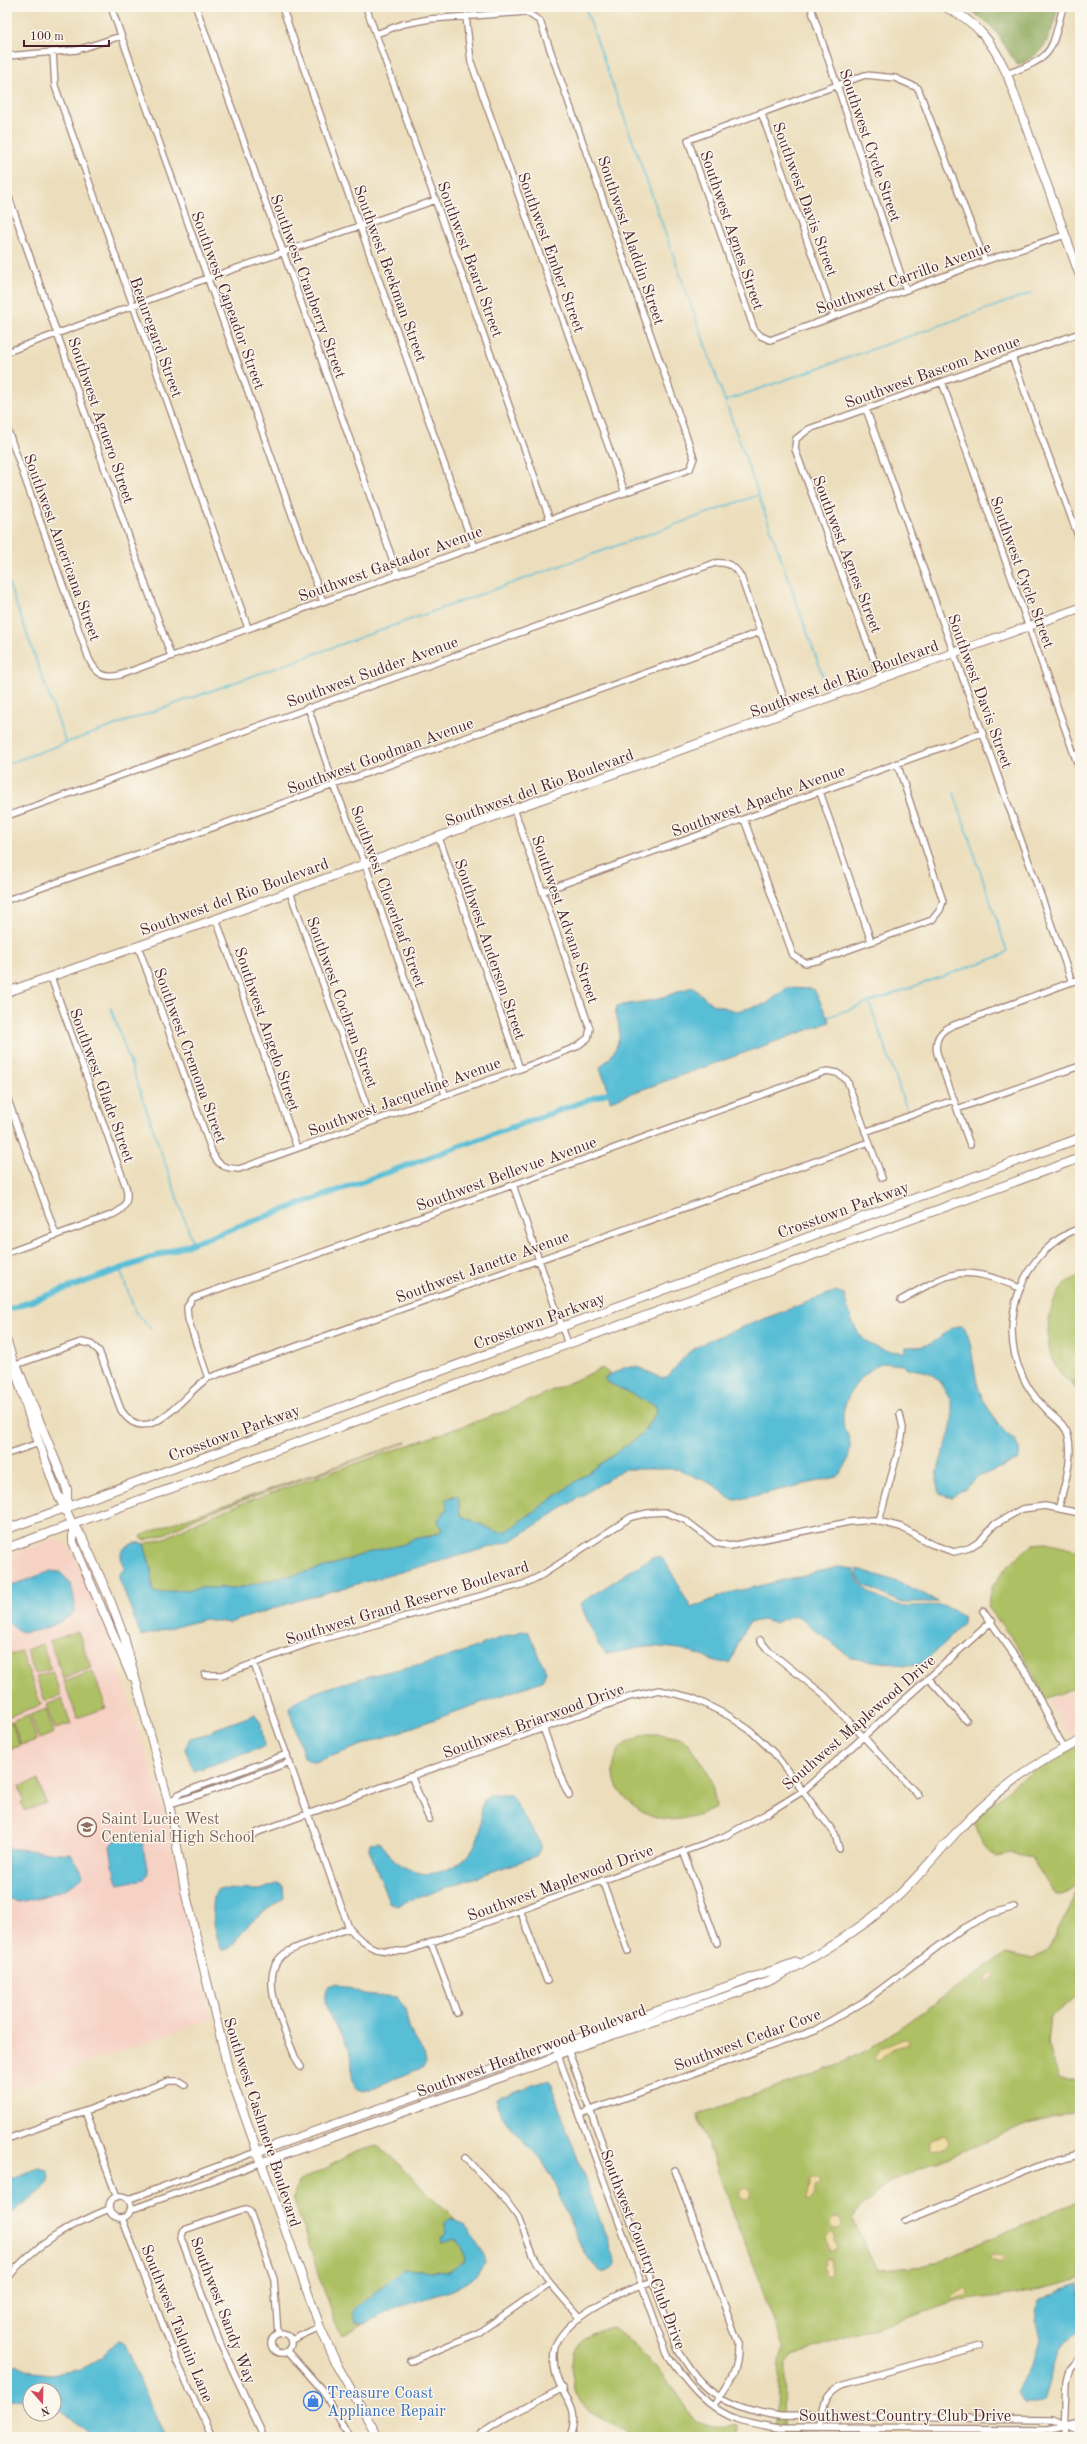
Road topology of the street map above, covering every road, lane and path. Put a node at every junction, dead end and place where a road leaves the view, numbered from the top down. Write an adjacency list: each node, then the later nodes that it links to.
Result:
1 (111, 7): 10 (street, Southwest Capeador Street)
2 (196, 7): 20 (street, Southwest Cranberry Street)
3 (282, 7): 18 (street, Southwest Beekman Street)
4 (366, 7): 9 (street, Southwest Beard Street)
5 (812, 7): 14 (street, Southwest Cycle Street)
6 (945, 7): 13 (street)
7 (1063, 7): 13 (street)
8 (466, 16): 9 (street); 36 (street, Southwest Aladdin Street); 37 (street, Southwest Ember Street)
9 (376, 34): 17 (street, Southwest Beard Street)
10 (121, 36): 11 (street); 23 (street, Southwest Capeador Street)
11 (53, 52): 12 (street); 25 (street, Beauregard Street)
12 (7, 56)
13 (1007, 74): 19 (street)
14 (836, 84): 15 (street); 21 (street); 24 (street, Southwest Cycle Street)
15 (761, 112): 26 (street, Southwest Davis Street); 27 (street, Southwest Agnes Street)
16 (7, 192): 29 (street, Southwest Aguero Street)
17 (436, 200): 18 (street); 38 (street, Southwest Beard Street)
18 (361, 225): 20 (street); 40 (street, Southwest Beekman Street)
19 (1064, 235): 21 (street, Southwest Carrillo Avenue); 22 (street)
20 (284, 253): 23 (street); 41 (street, Southwest Cranberry Street)
21 (984, 261): 24 (street, Southwest Carrillo Avenue)
22 (1080, 276)
23 (208, 278): 25 (street); 42 (street, Southwest Capeador Street)
24 (906, 290): 26 (street, Southwest Carrillo Avenue)
25 (133, 307): 29 (street); 45 (street, Beauregard Street)
26 (834, 316): 27 (street, Southwest Carrillo Avenue)
27 (754, 329)
28 (1080, 333): 31 (street, Southwest Bascom Avenue)
29 (58, 334): 30 (street); 48 (street, Southwest Aguero Street)
30 (7, 352)
31 (1012, 356): 32 (street, Southwest Bascom Avenue); 39 (street)
32 (942, 382): 33 (street, Southwest Bascom Avenue); 44 (street, Southwest Cycle Street)
33 (866, 409): 35 (street, Southwest Bascom Avenue); 47 (street, Southwest Davis Street)
34 (7, 428): 49 (street, Southwest Americana Street)
35 (796, 439): 50 (street, Southwest Agnes Street)
36 (690, 469): 37 (street, Southwest Gastador Avenue)
37 (624, 493): 38 (street, Southwest Gastador Avenue)
38 (550, 520): 40 (street, Southwest Gastador Avenue)
39 (1080, 541)
40 (474, 548): 41 (street, Southwest Gastador Avenue)
41 (398, 575): 42 (street, Southwest Gastador Avenue)
42 (323, 602): 45 (street, Southwest Gastador Avenue)
43 (1080, 608): 44 (street, Southwest del Rio Boulevard)
44 (1028, 627): 47 (street, Southwest del Rio Boulevard); 55 (street, Southwest Cycle Street)
45 (248, 628): 48 (street, Southwest Gastador Avenue)
46 (760, 632): 51 (street, Southwest Sudder Avenue); 52 (street); 56 (street, Southwest Goodman Avenue)
47 (954, 653): 50 (street, Southwest del Rio Boulevard); 53 (street, Southwest Davis Street)
48 (171, 656): 49 (street, Southwest Gastador Avenue)
49 (99, 673)
50 (881, 679): 52 (street, Southwest del Rio Boulevard)
51 (308, 707): 56 (street, Southwest Cloverleaf Street); 59 (street, Southwest Sudder Avenue)
52 (789, 713): 58 (street, Southwest del Rio Boulevard)
53 (982, 733): 54 (street, Southwest Apache Avenue); 71 (street, Southwest Davis Street)
54 (897, 763): 57 (street, Southwest Apache Avenue); 67 (street)
55 (1080, 771)
56 (334, 785): 62 (street, Southwest Cloverleaf Street); 65 (street, Southwest Goodman Avenue)
57 (820, 792): 60 (street, Southwest Apache Avenue); 67 (street)
58 (514, 809): 61 (street, Southwest del Rio Boulevard); 63 (street, Southwest Advana Street)
59 (7, 816)
60 (744, 819): 63 (street, Southwest Apache Avenue); 67 (street)
61 (439, 838): 62 (street, Southwest del Rio Boulevard); 75 (street, Southwest Anderson Street)
62 (365, 864): 64 (street, Southwest del Rio Boulevard); 76 (street, Southwest Cloverleaf Street)
63 (544, 891): 73 (street, Southwest Advana Street)
64 (290, 892): 66 (street, Southwest del Rio Boulevard); 80 (street, Southwest Cochran Street)
65 (7, 900)
66 (216, 919): 68 (street, Southwest del Rio Boulevard); 85 (street, Southwest Angelo Street)
67 (871, 942)
68 (138, 946): 69 (street, Southwest del Rio Boulevard); 87 (street, Southwest Cremona Street)
69 (51, 977): 72 (street, Southwest del Rio Boulevard); 91 (street, Southwest Glade Street)
70 (1080, 979): 71 (street)
71 (1072, 982): 78 (street)
72 (7, 992)
73 (588, 1038): 75 (street, Southwest Jacqueline Avenue)
74 (1080, 1066): 79 (street)
75 (520, 1069): 76 (street, Southwest Jacqueline Avenue)
76 (445, 1094): 80 (street, Southwest Jacqueline Avenue)
77 (7, 1097): 91 (street)
78 (953, 1100): 79 (street); 81 (street)
79 (957, 1109): 84 (street)
80 (372, 1121): 85 (street, Southwest Jacqueline Avenue)
81 (865, 1132): 83 (street); 89 (street, Southwest Bellevue Avenue)
82 (1080, 1138): 96 (street, Crosstown Parkway)
83 (869, 1142): 88 (street); 93 (street, Southwest Janette Avenue)
84 (970, 1145)
85 (296, 1148): 87 (street, Southwest Jacqueline Avenue)
86 (1080, 1158): 98 (street, Crosstown Parkway)
87 (226, 1168)
88 (882, 1178)
89 (513, 1185): 93 (street); 100 (street, Southwest Bellevue Avenue)
90 (1080, 1228): 94 (street)
91 (56, 1235): 92 (street)
92 (7, 1253)
93 (538, 1260): 96 (street); 100 (street, Southwest Janette Avenue)
94 (1020, 1288): 95 (street); 104 (street)
95 (901, 1300)
96 (562, 1327): 98 (street); 105 (street, Crosstown Parkway)
97 (7, 1342): 99 (street, Southwest Cashmere Boulevard)
98 (568, 1344): 108 (street, Crosstown Parkway)
99 (11, 1367): 100 (street, Southwest Janette Avenue); 102 (street, Southwest Cashmere Boulevard); 105 (street, Southwest Cashmere Boulevard)
100 (208, 1378)
101 (900, 1414): 107 (street)
102 (39, 1443): 103 (street); 105 (street, Southwest Cashmere Boulevard)
103 (7, 1454)
104 (1060, 1507): 106 (street, Southwest Grand Reserve Boulevard); 107 (street, Southwest Grand Reserve Boulevard)
105 (67, 1508): 108 (street, Southwest Cashmere Boulevard); 109 (street, Crosstown Parkway)
106 (1080, 1513)
107 (880, 1521): 114 (street, Southwest Grand Reserve Boulevard)
108 (73, 1525): 110 (street, Crosstown Parkway); 128 (street, Southwest Cashmere Boulevard)
109 (7, 1529)
110 (7, 1548)
111 (983, 1611): 112 (street)
112 (992, 1621): 116 (street, Southwest Maplewood Drive); 121 (street)
113 (760, 1640): 119 (street)
114 (254, 1664): 115 (street, Southwest Grand Reserve Boulevard); 122 (street, Southwest Maplewood Drive)
115 (205, 1676)
116 (928, 1678): 117 (street); 119 (street, Southwest Maplewood Drive)
117 (966, 1720)
118 (544, 1730): 124 (street, Southwest Briarwood Drive); 125 (street, Southwest Briarwood Drive); 126 (street)
119 (864, 1738): 125 (street, Southwest Maplewood Drive); 127 (street)
120 (1080, 1741): 121 (street, Southwest Heatherwood Boulevard)
121 (1064, 1748): 143 (street, Southwest Heatherwood Boulevard)
122 (287, 1754): 123 (street, Southwest Maplewood Drive); 128 (street)
123 (290, 1762): 128 (street); 129 (street, Southwest Maplewood Drive)
124 (412, 1778): 129 (street, Southwest Briarwood Drive); 130 (street)
125 (803, 1791): 132 (street, Southwest Briarwood Drive); 133 (street, Southwest Maplewood Drive)
126 (569, 1795)
127 (918, 1795)
128 (169, 1804): 151 (street, Southwest Cashmere Boulevard)
129 (309, 1814): 131 (street, Southwest Briarwood Drive); 137 (street, Southwest Maplewood Drive)
130 (429, 1819)
131 (247, 1839)
132 (838, 1849)
133 (683, 1852): 134 (street, Southwest Maplewood Drive); 139 (street)
134 (602, 1880): 136 (street, Southwest Maplewood Drive); 140 (street)
135 (1014, 1907): 147 (street, Southwest Cedar Cove)
136 (520, 1910): 138 (street, Southwest Maplewood Drive); 141 (street)
137 (350, 1928): 138 (street, Southwest Maplewood Drive); 145 (street)
138 (431, 1943): 142 (street)
139 (717, 1943)
140 (628, 1951)
141 (546, 1981)
142 (457, 2013)
143 (567, 2047): 144 (street, Southwest Heatherwood Boulevard); 147 (street, Southwest Country Club Drive)
144 (557, 2051): 149 (street, Southwest Country Club Drive); 151 (street, Southwest Heatherwood Boulevard); 154 (street, Southwest Heatherwood Boulevard)
145 (301, 2067)
146 (185, 2085): 148 (street)
147 (590, 2110): 149 (street, Southwest Cedar Cove); 165 (street, Southwest Country Club Drive)
148 (86, 2111): 150 (street); 158 (street)
149 (580, 2114): 167 (street, Southwest Country Club Drive)
150 (7, 2139)
151 (256, 2152): 154 (street, Southwest Cashmere Boulevard); 156 (street)
152 (1080, 2154): 163 (street)
153 (464, 2158): 166 (street)
154 (260, 2163): 157 (street); 169 (street, Southwest Cashmere Boulevard)
155 (675, 2170): 177 (street)
156 (176, 2182): 157 (street); 159 (street)
157 (182, 2190): 161 (street)
158 (116, 2197): 159 (street); 160 (street)
159 (126, 2198): 161 (street)
160 (109, 2210): 162 (street); 164 (street)
161 (130, 2210): 162 (street)
162 (122, 2218): 184 (street, Southwest Talquin Lane)
163 (905, 2221)
164 (7, 2279)
165 (653, 2280): 167 (street); 177 (street, Southwest Country Club Drive)
166 (550, 2283): 168 (street); 175 (street)
167 (641, 2284): 168 (street); 178 (street, Southwest Country Club Drive)
168 (580, 2318): 176 (street)
169 (320, 2327): 171 (street); 187 (street, Southwest Cashmere Boulevard)
170 (278, 2334): 171 (street); 173 (street); 185 (street, Southwest Sandy Way)
171 (291, 2340): 173 (street)
172 (980, 2346): 179 (street)
173 (288, 2351): 186 (street)
174 (1080, 2357): 181 (street)
175 (411, 2361)
176 (563, 2388): 188 (street); 189 (street)
177 (720, 2396): 178 (street); 179 (street, Southwest Country Club Drive)
178 (714, 2405): 182 (street, Southwest Country Club Drive)
179 (823, 2416): 181 (street, Southwest Country Club Drive); 182 (street)
180 (1080, 2422): 181 (street, Southwest Country Club Drive)
181 (1064, 2424): 182 (street, Southwest Country Club Drive); 183 (street, Southwest Country Club Drive); 190 (street)
182 (820, 2428)
183 (1080, 2432)
184 (212, 2437)
185 (264, 2437)
186 (349, 2437)
187 (378, 2437)
188 (476, 2437)
189 (570, 2437)
190 (1064, 2437)

